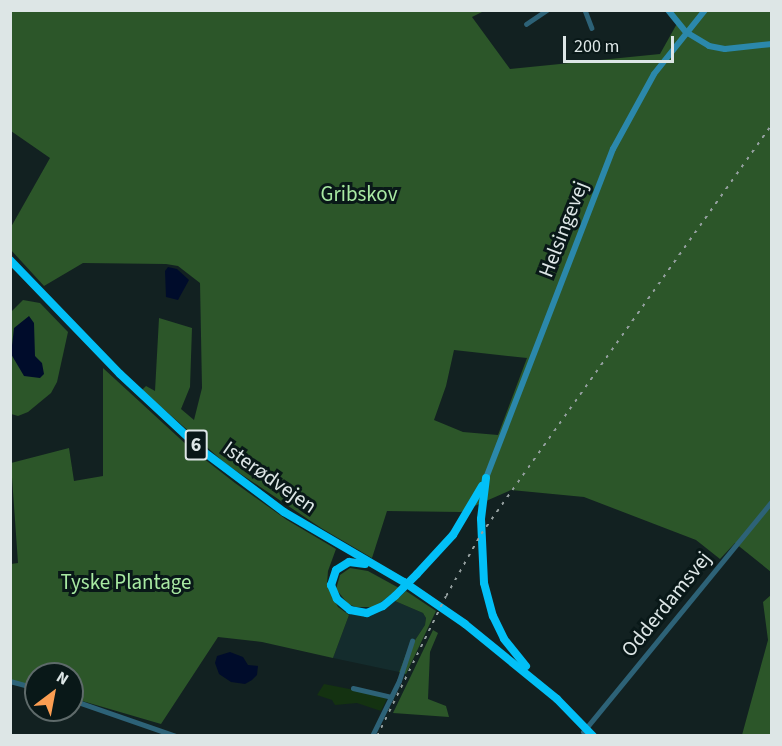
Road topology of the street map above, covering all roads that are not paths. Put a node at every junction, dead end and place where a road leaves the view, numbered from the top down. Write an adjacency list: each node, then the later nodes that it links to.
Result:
1 (547, 10): 5 (street)
2 (585, 10): 6 (street)
3 (668, 10): 7 (street)
4 (705, 10): 7 (street, Helsingevej)
5 (526, 24)
6 (592, 28)
7 (686, 32): 8 (street); 10 (street, Helsingevej)
8 (771, 44)
9 (10, 262): 13 (highway, Isterødvejen / 6)
10 (486, 478): 13 (highway, bridge); 17 (highway)
11 (771, 501): 19 (street, Odderdamsvej)
12 (412, 641): 16 (street)
13 (507, 656): 14 (highway, Isterødvejen / 6)
14 (540, 685): 17 (highway, Isterødvejen / 6); 19 (highway, Isterødvejen)
15 (353, 688): 16 (street)
16 (391, 697): 21 (street)
17 (557, 699): 19 (highway, Isterødvejen / 6)
18 (84, 704): 20 (street)
19 (587, 733)
20 (176, 735)
21 (372, 735)

